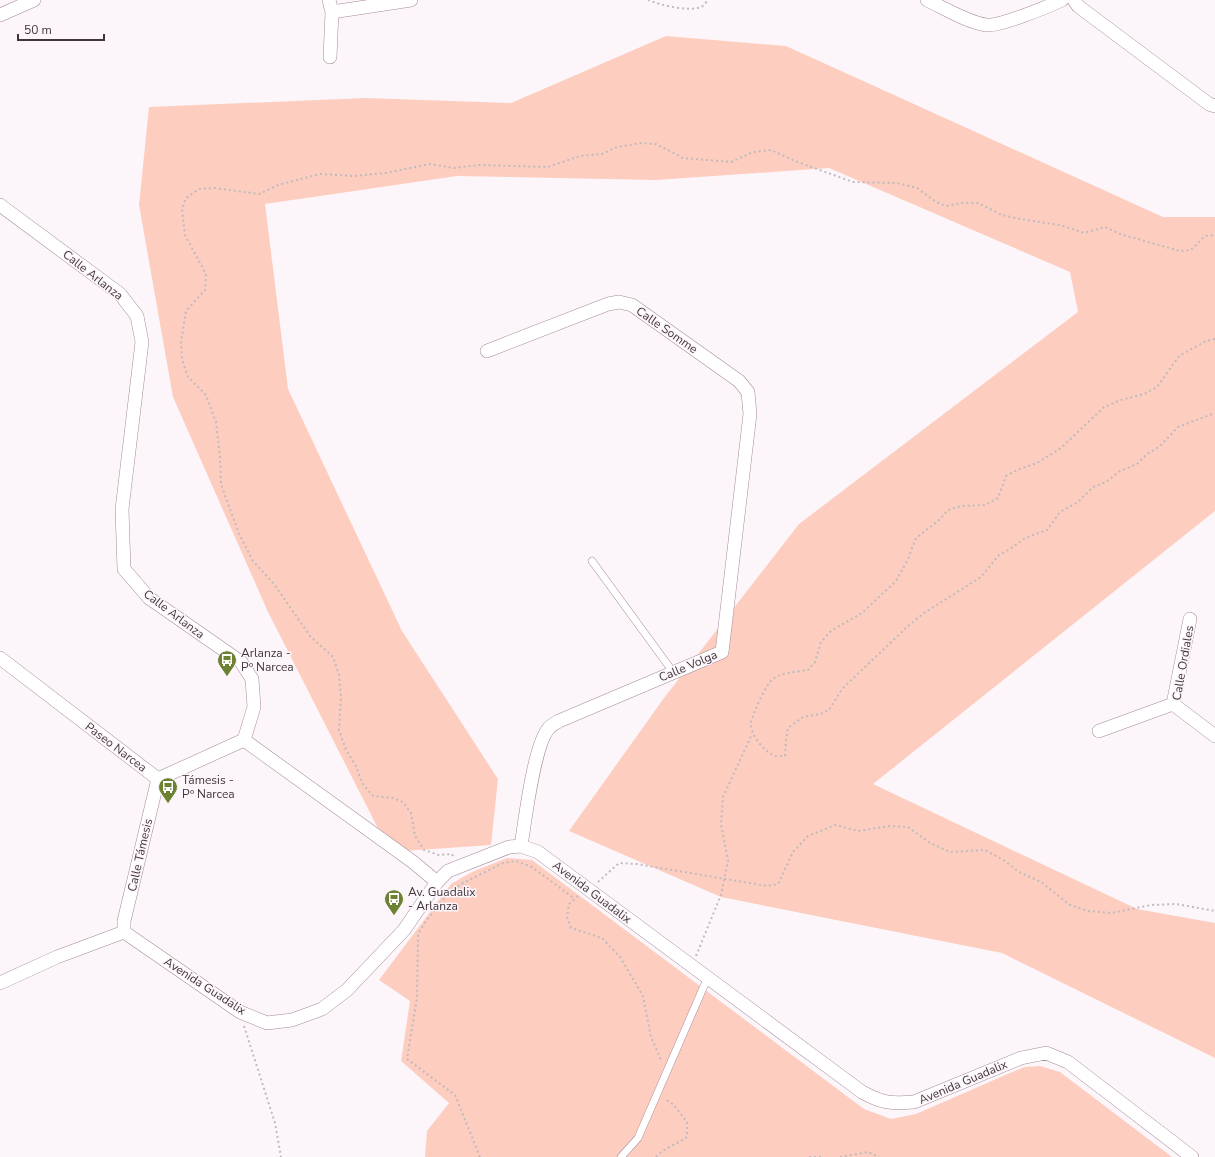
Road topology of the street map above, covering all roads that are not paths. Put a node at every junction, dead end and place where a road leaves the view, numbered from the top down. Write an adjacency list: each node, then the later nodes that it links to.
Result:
1 (34, 0): 7 (street)
2 (411, 0): 6 (street)
3 (926, 0): 4 (street)
4 (1062, 0)
5 (1074, 0): 9 (street)
6 (330, 6): 8 (street)
7 (0, 15)
8 (330, 57)
9 (1215, 106)
10 (0, 205): 20 (street, Calle Arlanza)
11 (487, 351): 12 (street, Calle Somme)
12 (748, 392): 16 (street, Calle Volga)
13 (592, 562): 16 (lane)
14 (1190, 619): 17 (street, Calle Ordiales)
15 (0, 658): 21 (street, Paseo Narcea)
16 (673, 672): 22 (street, Calle Volga)
17 (1173, 704): 18 (street); 19 (street, Calle Ordiales)
18 (1098, 731)
19 (1215, 736)
20 (244, 740): 21 (street, Paseo Narcea); 23 (street)
21 (158, 779): 24 (street, Calle Támesis)
22 (521, 846): 23 (street, Avenida Guadalix); 25 (street, Avenida Guadalix)
23 (437, 882): 24 (street, Avenida Guadalix)
24 (124, 932): 26 (street)
25 (707, 979): 27 (lane); 28 (street, Avenida Guadalix)
26 (0, 983)
27 (621, 1157)
28 (1192, 1157)

